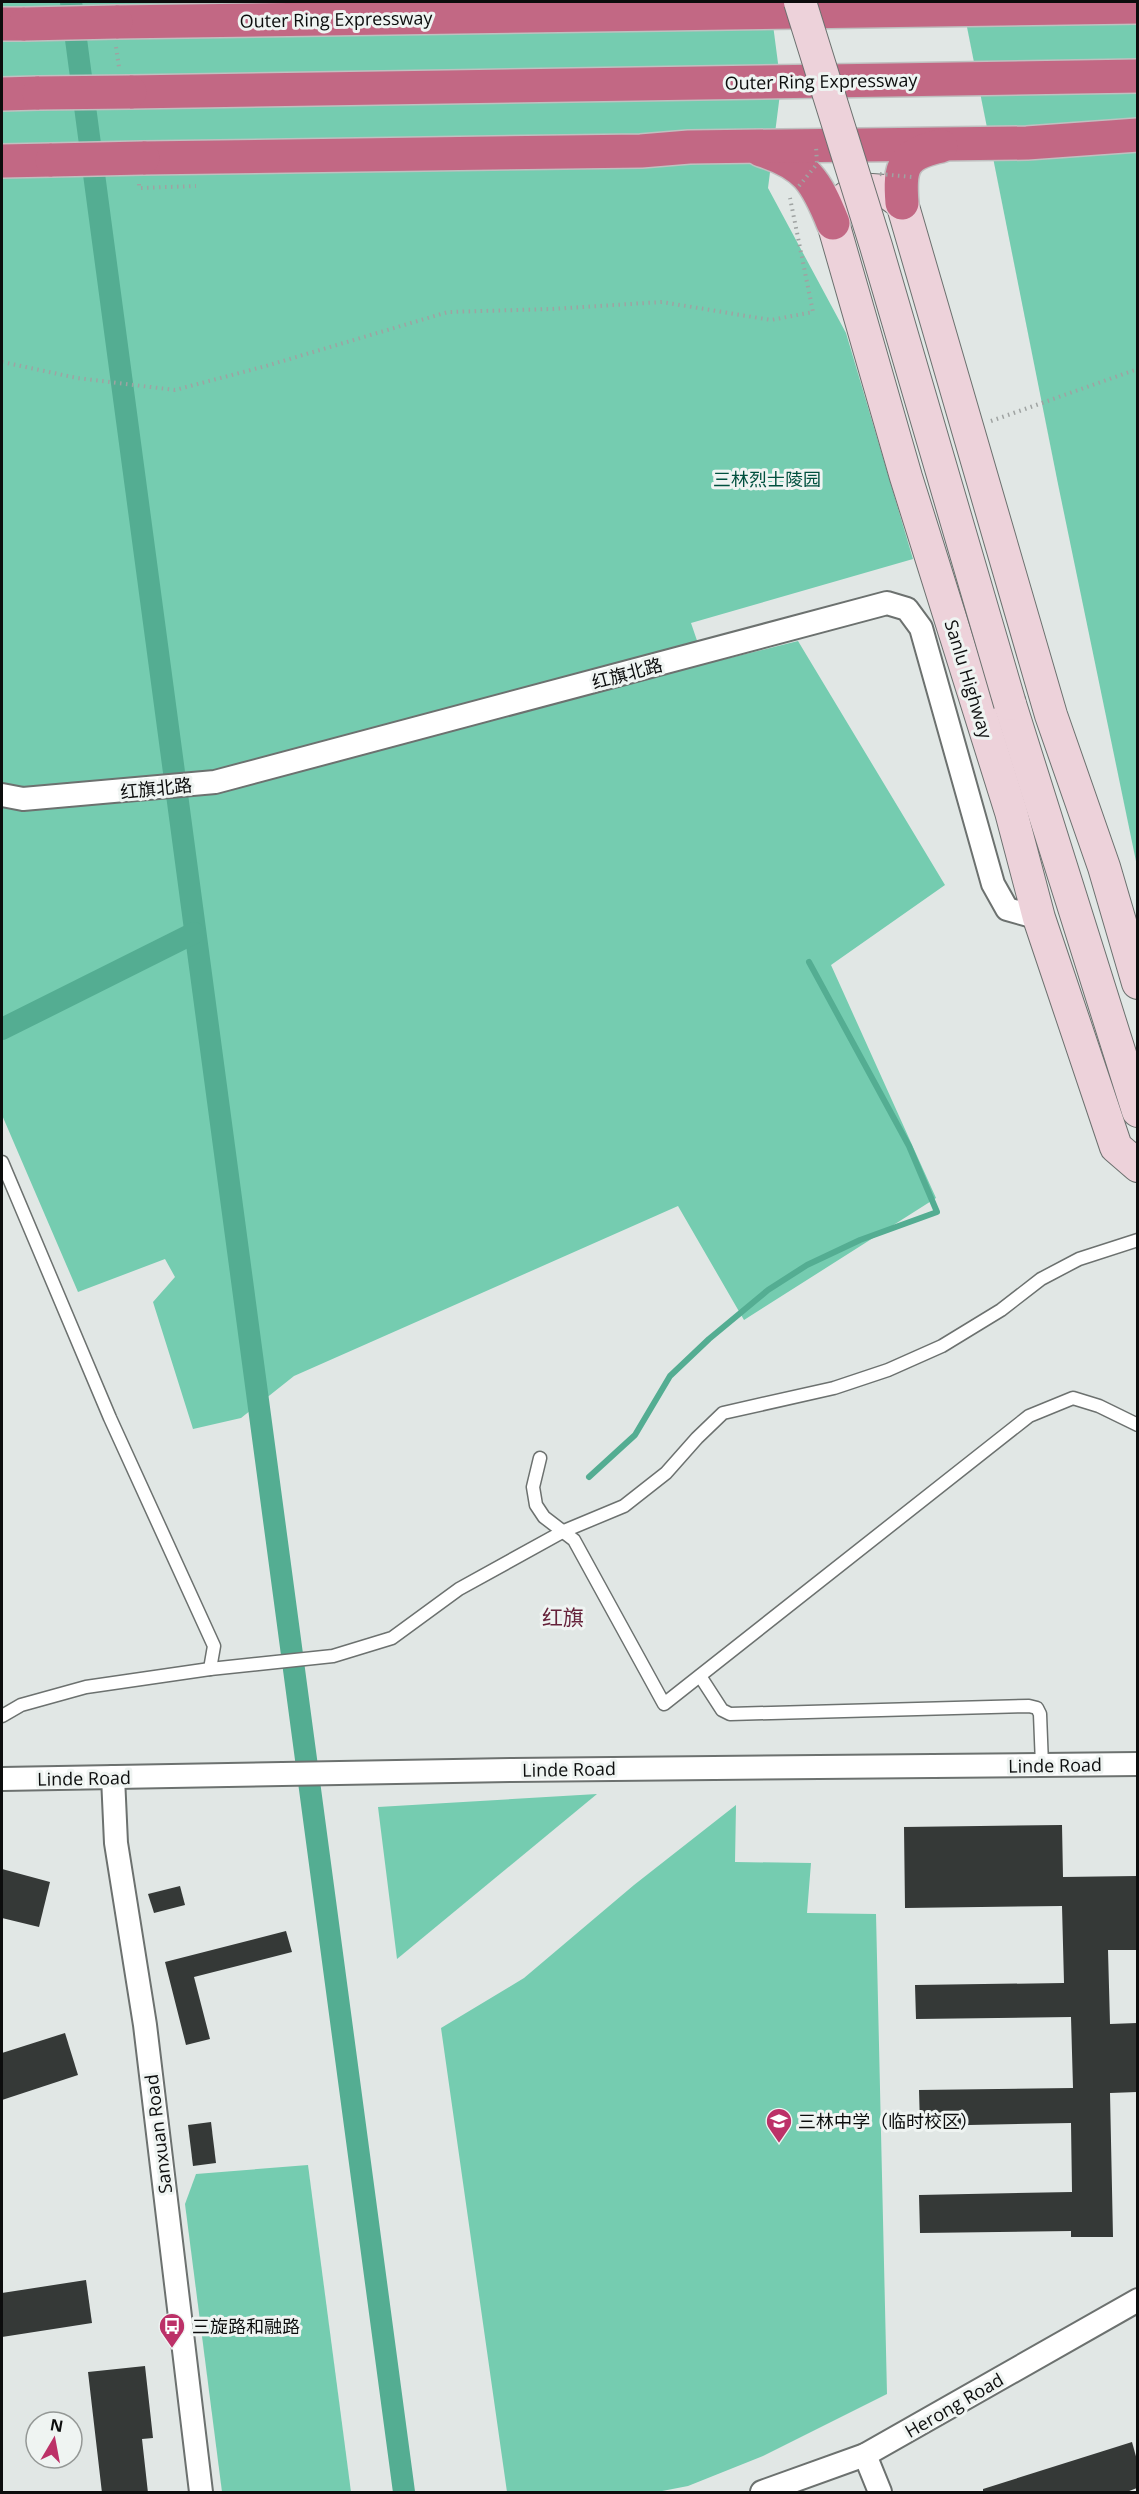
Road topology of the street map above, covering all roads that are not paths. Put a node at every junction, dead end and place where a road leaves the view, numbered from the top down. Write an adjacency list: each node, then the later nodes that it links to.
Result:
1 (800, 2): 15 (main road, Sanlu Highway, bridge)
2 (1137, 7): 3 (highway, Outer Ring Expressway, bridge)
3 (13, 24)
4 (1137, 76): 5 (highway, Outer Ring Expressway, bridge)
5 (2, 94)
6 (1137, 135): 7 (highway)
7 (953, 144): 8 (highway); 10 (highway)
8 (750, 146): 9 (highway, bridge); 11 (highway)
9 (2, 160)
10 (902, 203): 11 (main road); 14 (main road)
11 (833, 223): 13 (main road, Sanlu Highway)
12 (2, 795): 13 (street, 红旗北路)
13 (1039, 918): 17 (main road, Sanlu Highway)
14 (1137, 983)
15 (1137, 1111)
16 (2, 1162): 22 (lane)
17 (1137, 1166)
18 (1137, 1240): 21 (lane)
19 (1137, 1425): 23 (lane)
20 (540, 1458): 21 (lane)
21 (564, 1532): 22 (lane); 23 (lane)
22 (210, 1669): 24 (lane)
23 (700, 1676): 26 (lane)
24 (2, 1716)
25 (1137, 1764): 26 (street, Linde Road)
26 (1042, 1765): 27 (street, Linde Road)
27 (113, 1777): 28 (street, Linde Road); 31 (street, Sanxuan Road)
28 (2, 1779)
29 (1137, 2300): 30 (street, Herong Road)
30 (866, 2455): 32 (street, Herong Road); 33 (street)
31 (201, 2493)
32 (762, 2493)
33 (880, 2493)

